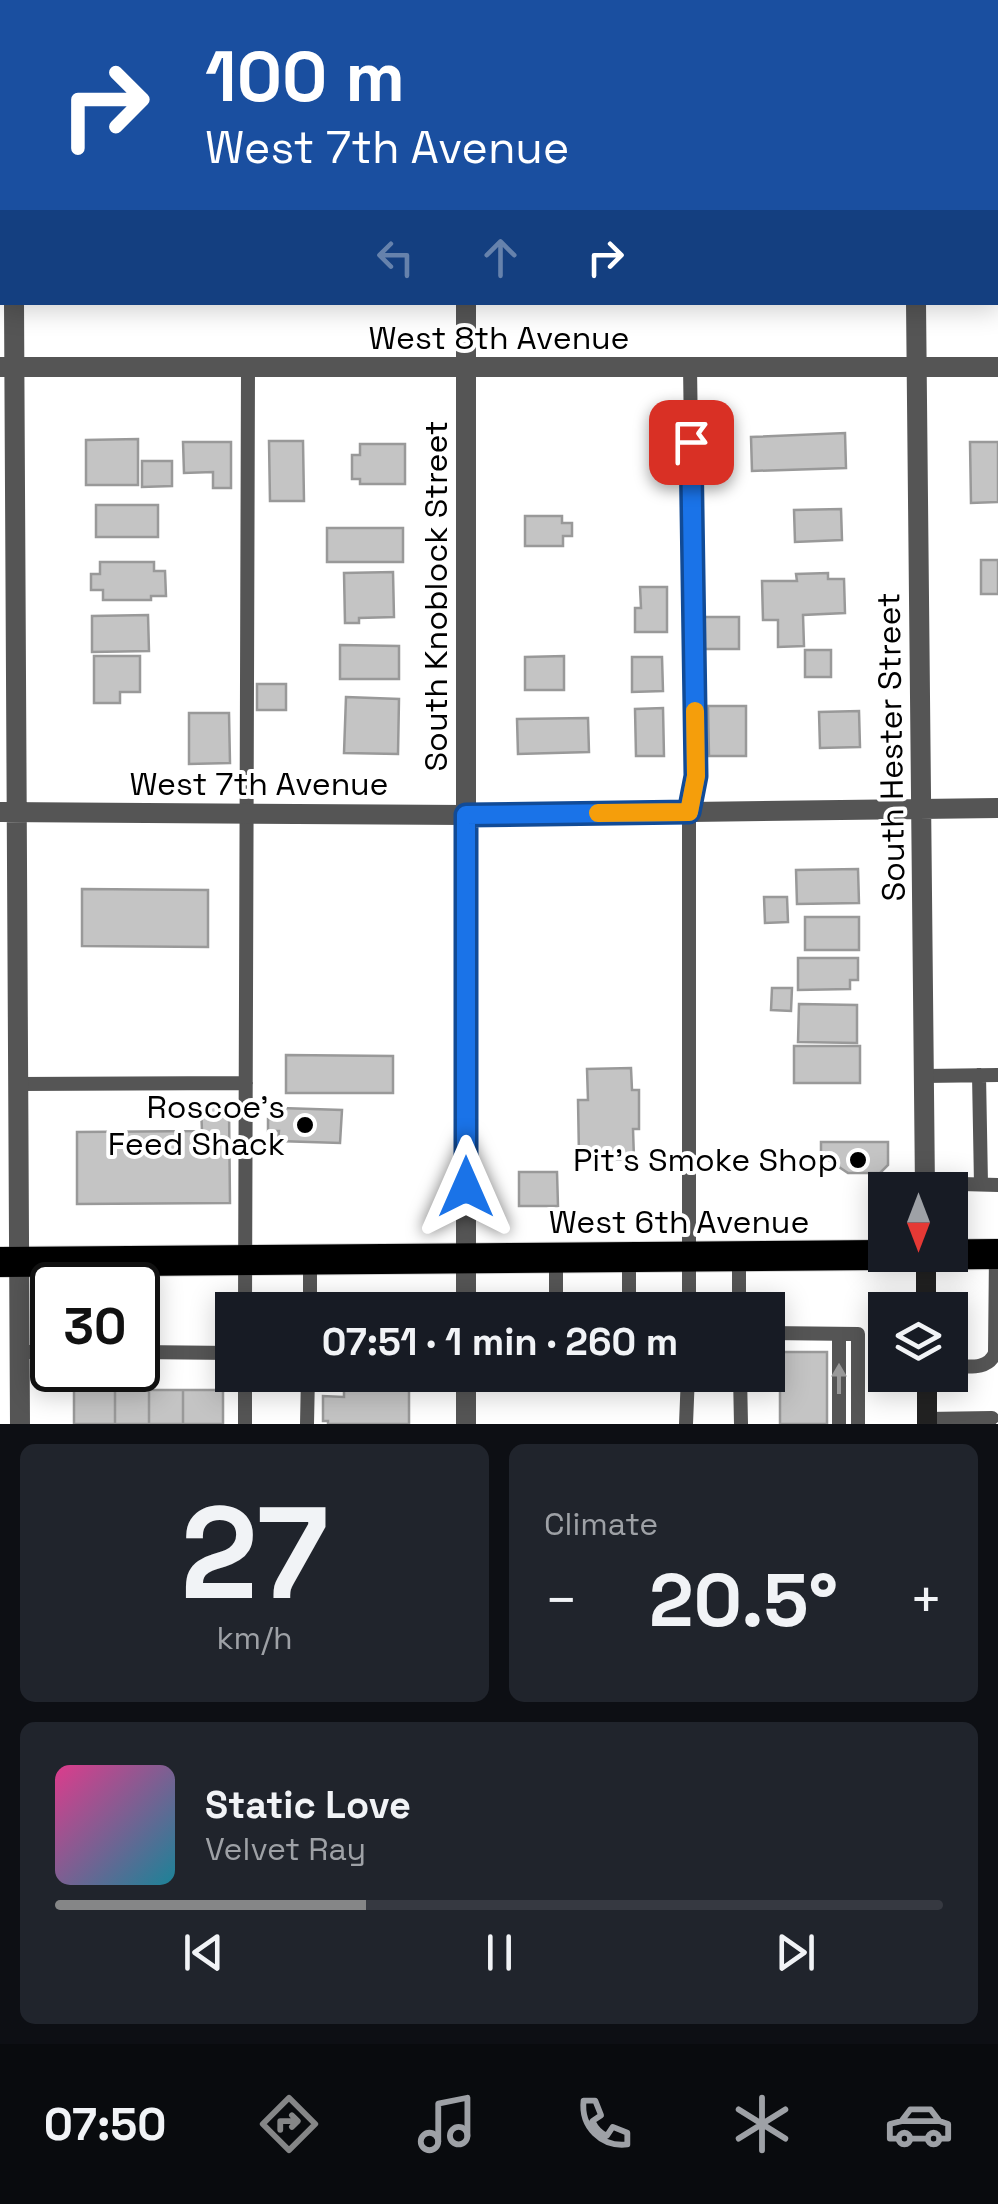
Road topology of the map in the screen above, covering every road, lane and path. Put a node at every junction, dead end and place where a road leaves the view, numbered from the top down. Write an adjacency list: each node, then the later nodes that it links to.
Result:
1 (14, 305): 4 (street)
2 (466, 305): 6 (street, South Knoblock Street)
3 (916, 305): 8 (street, South Hester Street)
4 (7, 367): 5 (street, West 8th Avenue); 12 (street)
5 (248, 368): 6 (street, West 8th Avenue); 13 (lane)
6 (466, 368): 7 (street, West 8th Avenue); 15 (street, South Knoblock Street)
7 (690, 368): 8 (street, West 8th Avenue); 14 (lane)
8 (917, 368): 9 (street, West 8th Avenue); 11 (street, South Hester Street)
9 (998, 368)
10 (998, 808): 11 (street, West 7th Avenue)
11 (921, 810): 14 (street, West 7th Avenue); 18 (street, South Hester Street)
12 (8, 812): 13 (street, West 7th Avenue); 20 (street)
13 (246, 812): 15 (street, West 7th Avenue); 19 (lane)
14 (689, 812): 15 (street, West 7th Avenue); 28 (lane)
15 (466, 815): 32 (street, South Knoblock Street)
16 (979, 1075): 17 (lane); 18 (lane); 23 (lane)
17 (998, 1075)
18 (924, 1076): 21 (street, South Hester Street)
19 (246, 1082): 20 (lane); 34 (lane)
20 (18, 1084): 35 (street)
21 (925, 1172)
22 (968, 1184): 23 (lane)
23 (980, 1184): 24 (lane)
24 (998, 1185)
25 (968, 1254): 26 (highway, West 6th Avenue)
26 (997, 1254): 45 (lane)
27 (868, 1256): 29 (highway, West 6th Avenue)
28 (690, 1257): 29 (highway, West 6th Avenue); 31 (highway, West 6th Avenue); 41 (lane)
29 (739, 1257): 42 (lane)
30 (556, 1258): 31 (highway, West 6th Avenue); 32 (highway, West 6th Avenue); 39 (lane)
31 (629, 1258): 40 (lane)
32 (466, 1259): 33 (highway, West 6th Avenue); 38 (street, South Knoblock Street)
33 (310, 1260): 34 (highway, West 6th Avenue); 37 (lane)
34 (245, 1261): 35 (highway, West 6th Avenue); 36 (lane)
35 (10, 1262): 46 (street)
36 (245, 1292)
37 (310, 1292)
38 (466, 1292)
39 (556, 1292)
40 (630, 1292)
41 (689, 1292)
42 (740, 1292)
43 (785, 1333): 44 (lane)
44 (839, 1334): 65 (lane, one-way to 44); 66 (lane)
45 (997, 1334): 50 (lane)
46 (20, 1352): 47 (lane); 59 (street)
47 (30, 1352)
48 (160, 1352): 49 (lane)
49 (215, 1352)
50 (968, 1366)
51 (245, 1392): 60 (lane)
52 (308, 1392): 61 (lane)
53 (466, 1392): 62 (street)
54 (687, 1392): 63 (lane)
55 (740, 1392): 64 (lane)
56 (926, 1392): 58 (street)
57 (992, 1418): 58 (lane)
58 (927, 1421)
59 (20, 1424)
60 (245, 1424)
61 (307, 1424)
62 (466, 1424)
63 (686, 1424)
64 (740, 1424)
65 (839, 1424)
66 (858, 1424)

